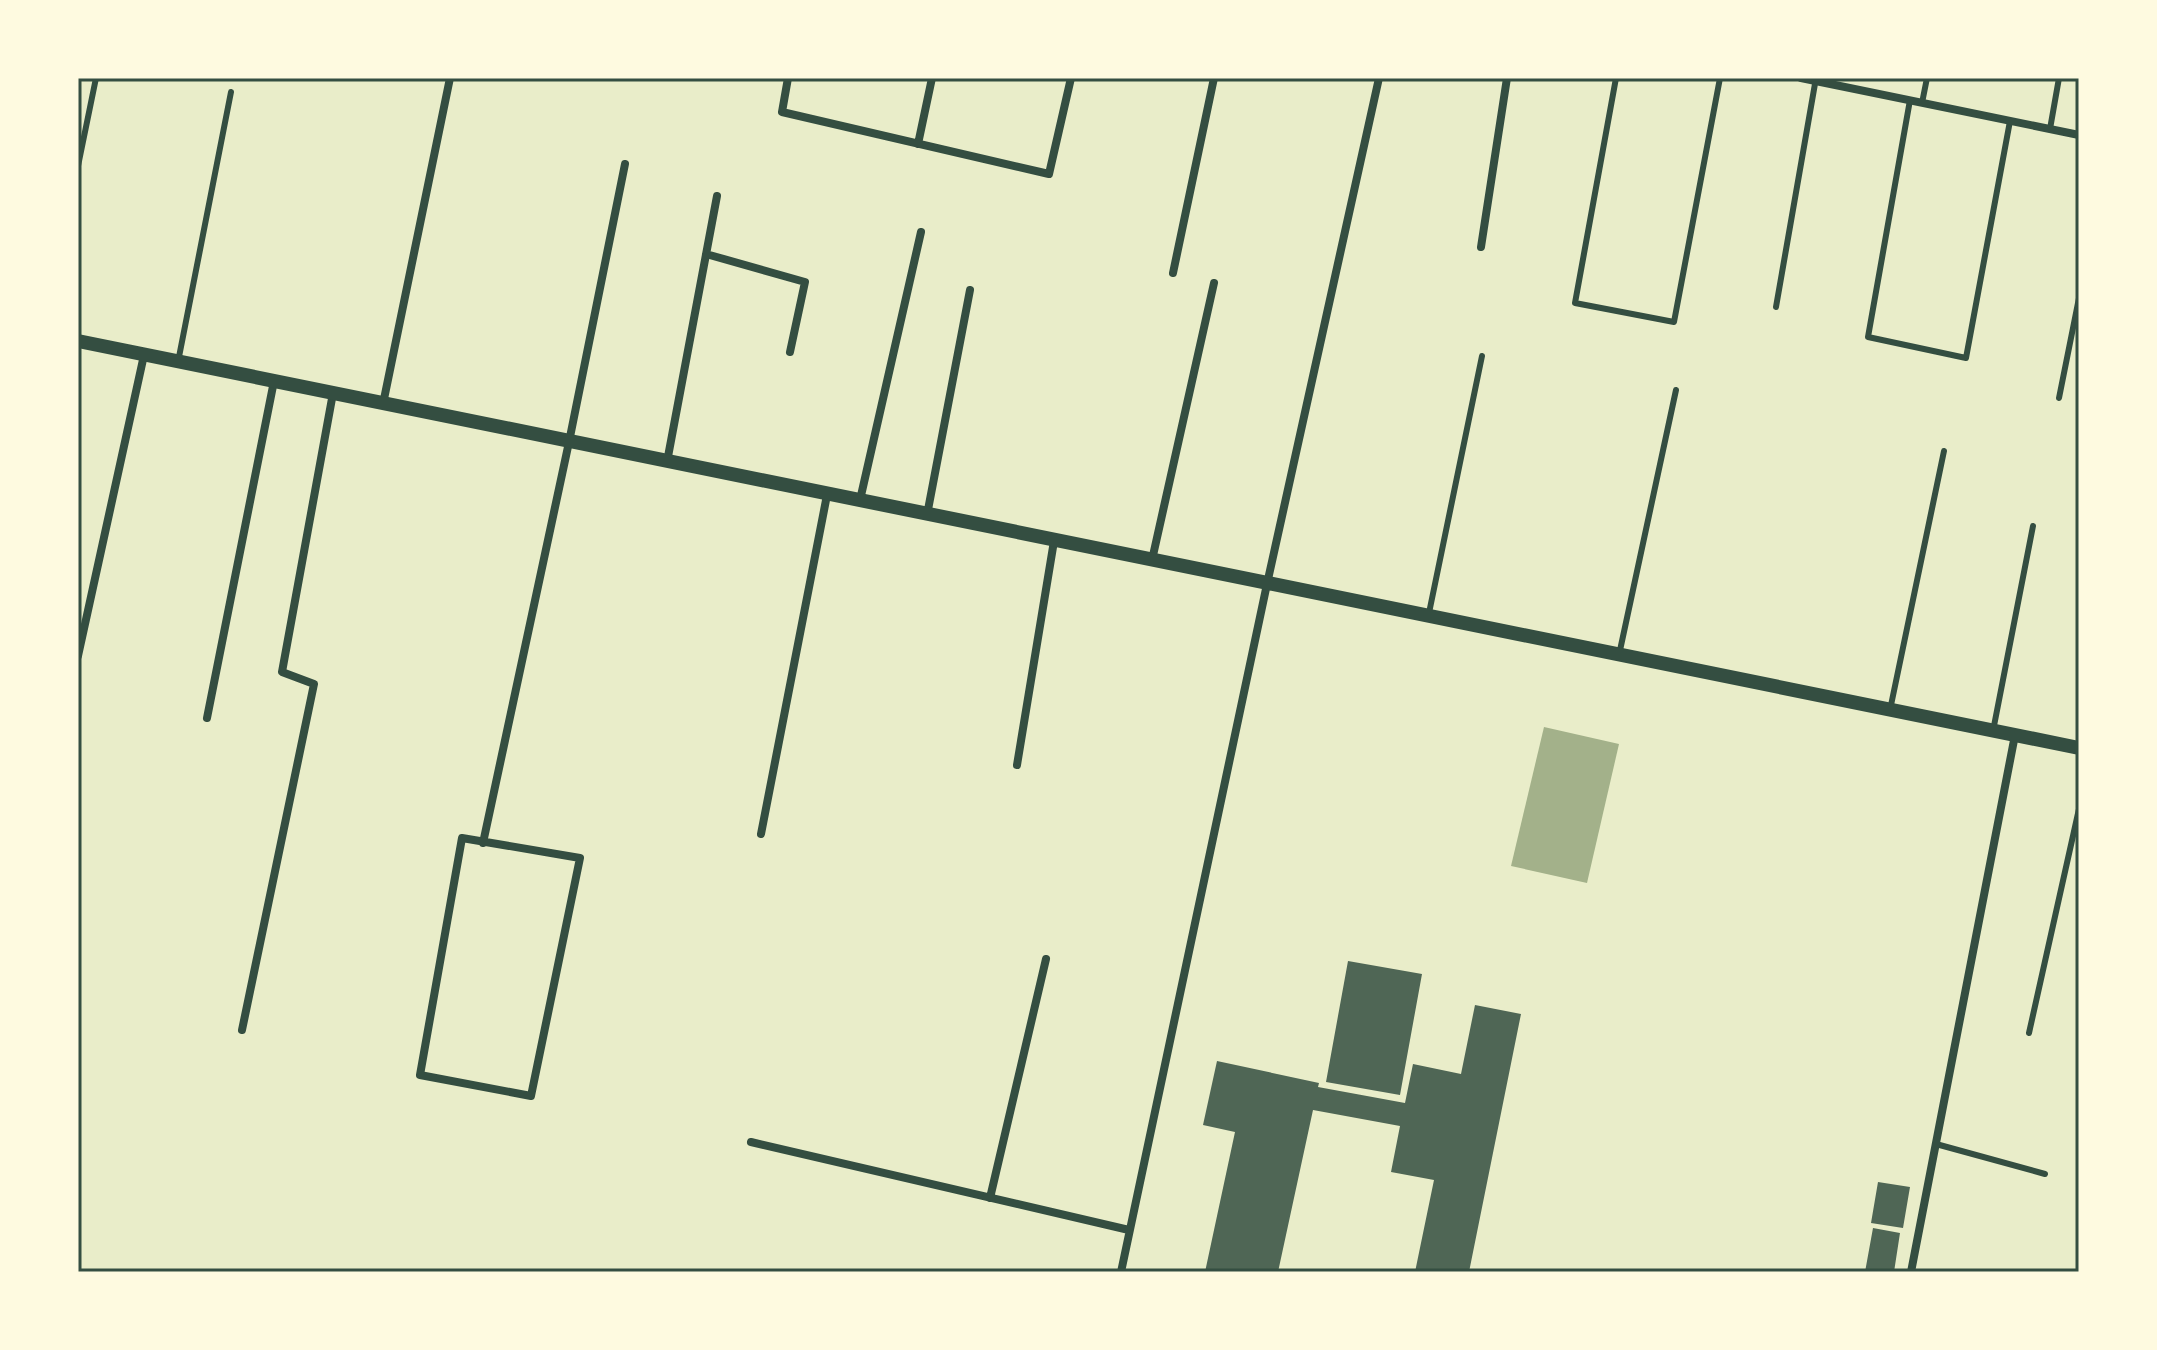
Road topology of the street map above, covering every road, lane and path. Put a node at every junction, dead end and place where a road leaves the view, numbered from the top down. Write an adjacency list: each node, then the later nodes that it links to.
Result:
1 (96, 78): 23 (lane)
2 (450, 78): 42 (street)
3 (788, 78): 21 (street)
4 (932, 78): 21 (street)
5 (1071, 78): 21 (street)
6 (1214, 78): 28 (street)
7 (1379, 78): 52 (street)
8 (1507, 78): 26 (street)
9 (1616, 78): 10 (lane)
10 (1720, 78)
11 (1801, 78): 14 (street)
12 (1927, 78): 17 (lane)
13 (2059, 78): 19 (lane)
14 (1816, 79): 16 (street); 32 (lane)
15 (231, 92): 37 (lane)
16 (1910, 100): 17 (street); 18 (lane)
17 (1922, 103): 18 (street)
18 (2010, 121): 19 (street)
19 (2050, 129): 20 (street)
20 (2079, 135)
21 (918, 144)
22 (625, 164): 43 (street)
23 (78, 166)
24 (717, 196): 27 (street)
25 (921, 232): 47 (street)
26 (1481, 247)
27 (706, 254): 34 (street); 45 (street)
28 (1173, 273)
29 (1214, 283): 51 (street)
30 (970, 290): 48 (street)
31 (2079, 298): 41 (lane)
32 (1776, 307)
33 (78, 341): 35 (street)
34 (790, 352)
35 (144, 355): 37 (street); 55 (street)
36 (1482, 356): 53 (lane)
37 (178, 362): 38 (street)
38 (274, 381): 40 (street); 57 (street)
39 (1676, 390): 54 (lane)
40 (333, 393): 42 (street); 66 (street)
41 (2059, 398)
42 (383, 404): 43 (street)
43 (569, 442): 45 (street); 64 (street)
44 (1944, 451): 56 (lane)
45 (667, 462): 46 (street)
46 (827, 495): 47 (street); 63 (street)
47 (860, 501): 48 (street)
48 (927, 515): 50 (street)
49 (2033, 526): 58 (lane)
50 (1054, 541): 51 (street); 61 (street)
51 (1152, 561): 52 (street)
52 (1267, 584): 53 (street); 72 (street)
53 (1428, 617): 54 (street)
54 (1619, 655): 56 (street)
55 (78, 656)
56 (1890, 710): 58 (street)
57 (207, 718)
58 (1993, 731): 59 (street)
59 (2015, 735): 60 (street); 69 (street)
60 (2079, 748)
61 (1017, 765)
62 (2079, 809): 67 (lane)
63 (761, 834)
64 (483, 843): 64 (street)
65 (1046, 959): 71 (street)
66 (242, 1030)
67 (2029, 1033)
68 (751, 1142): 71 (street)
69 (1936, 1144): 70 (lane); 74 (street)
70 (2045, 1174)
71 (990, 1198): 72 (street)
72 (1129, 1230): 73 (street)
73 (1121, 1272)
74 (1911, 1272)

